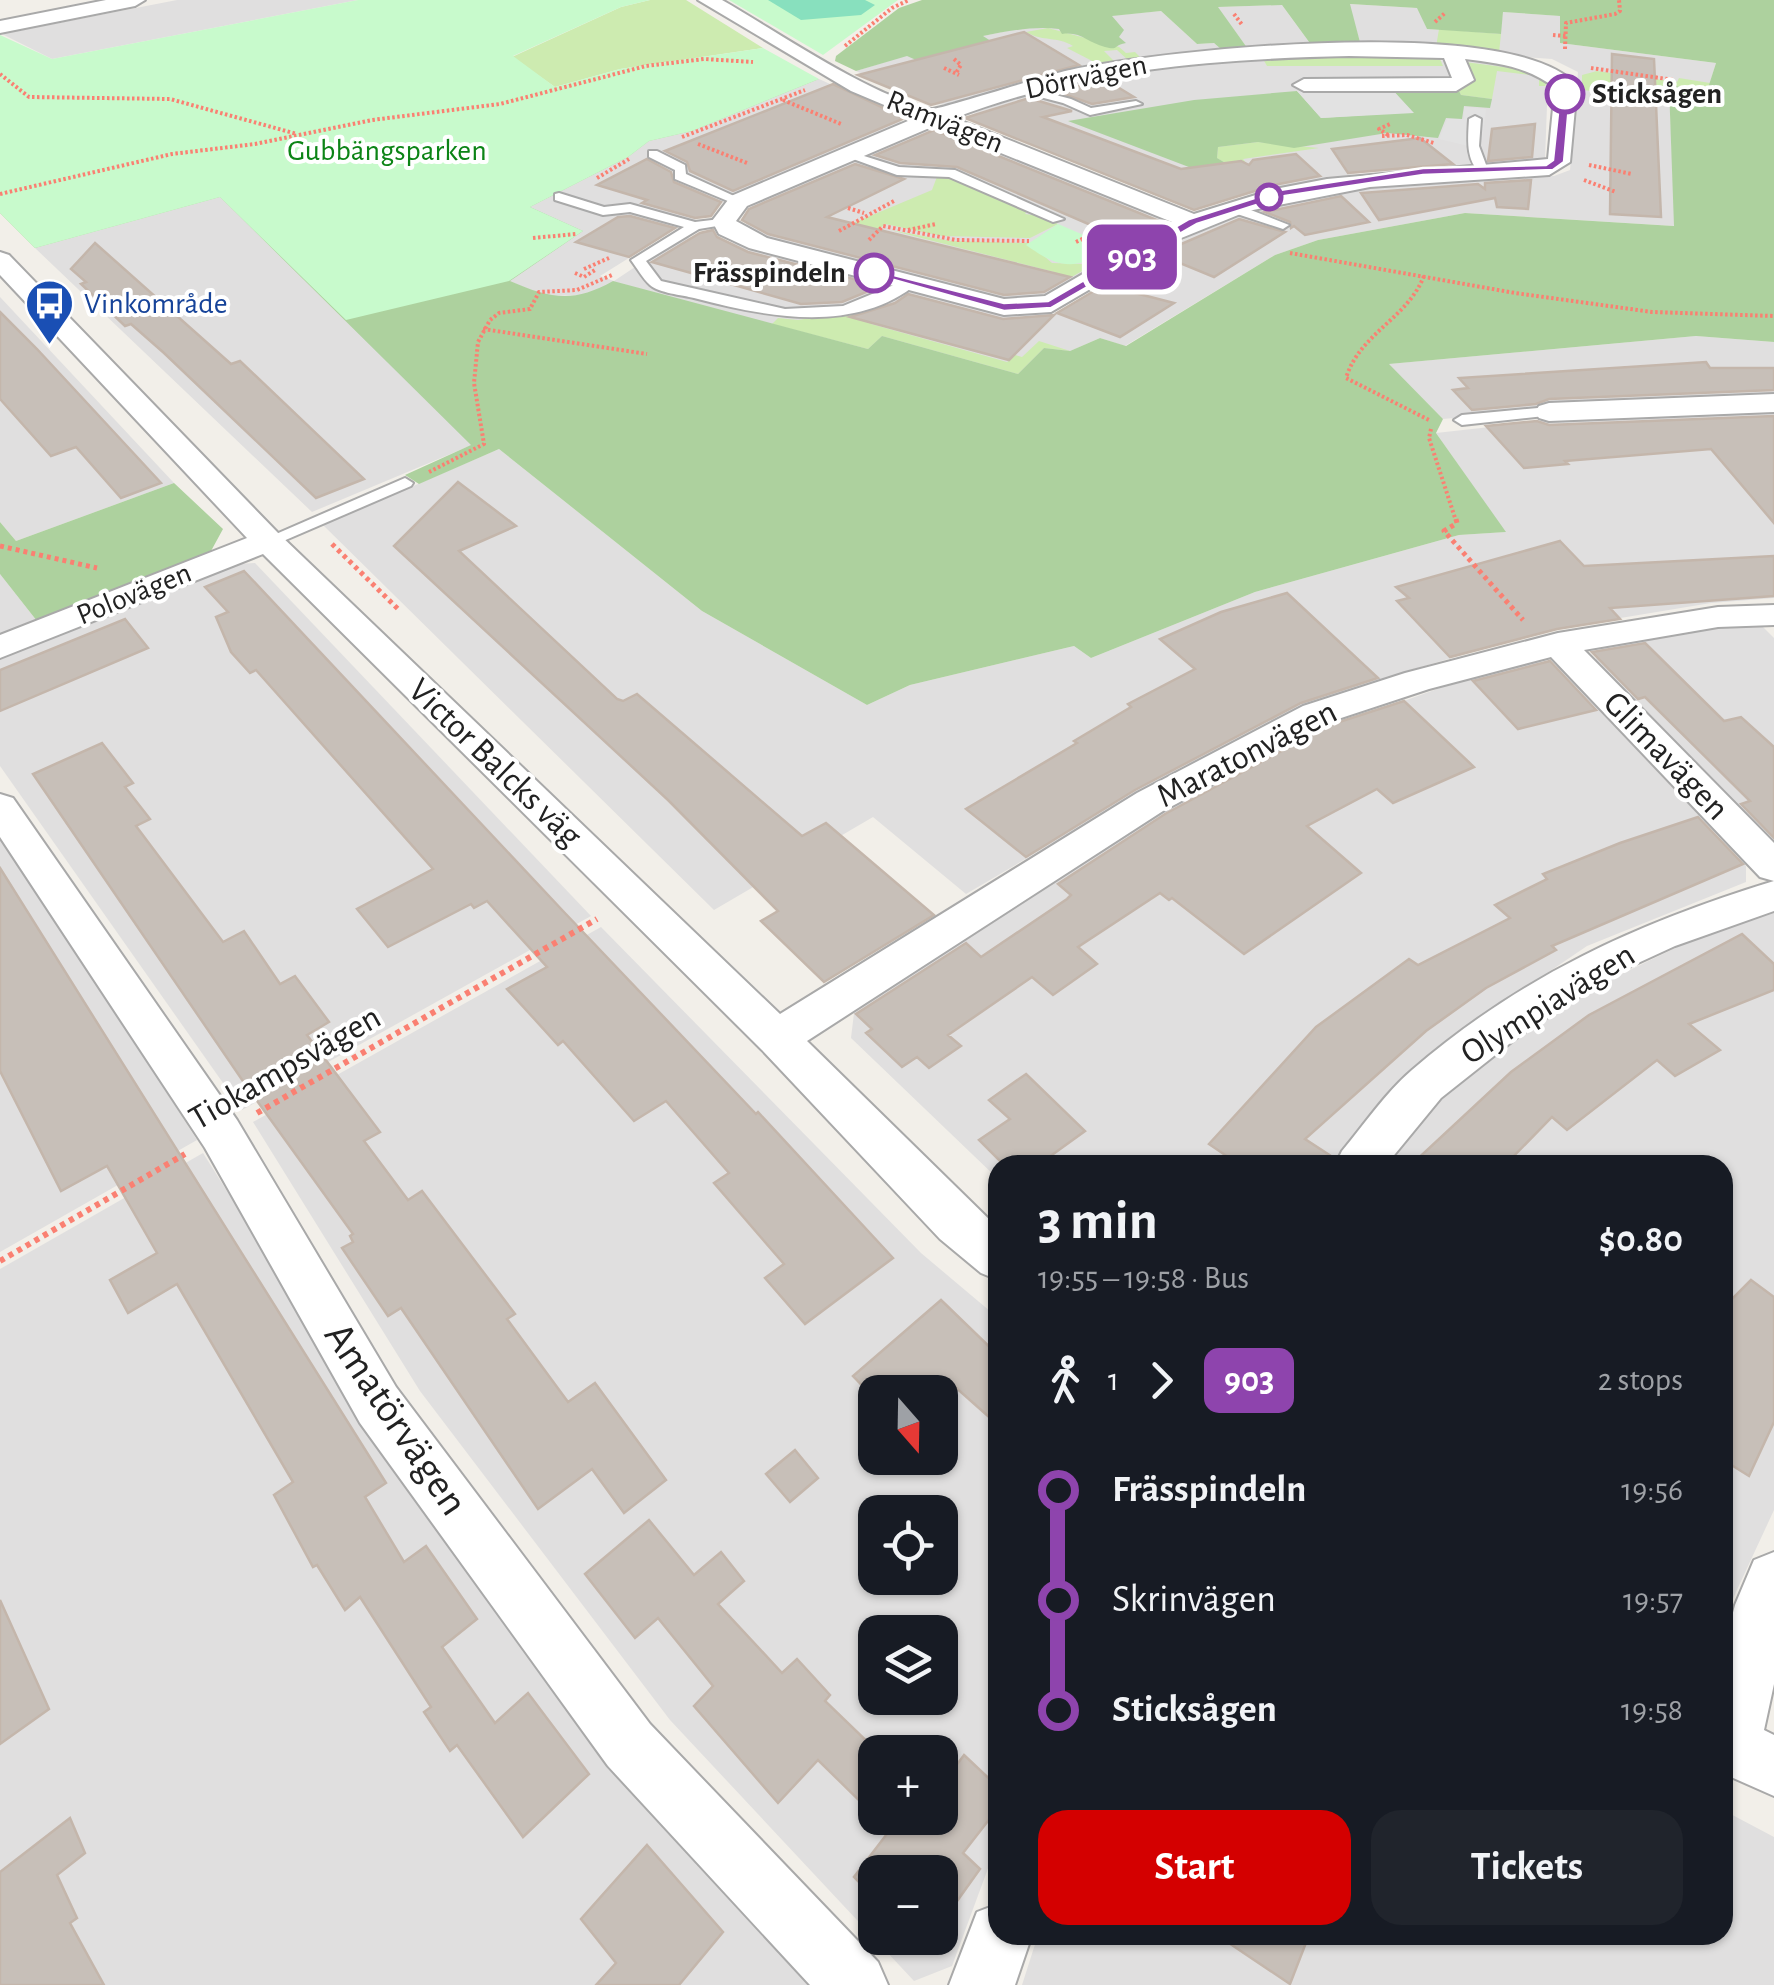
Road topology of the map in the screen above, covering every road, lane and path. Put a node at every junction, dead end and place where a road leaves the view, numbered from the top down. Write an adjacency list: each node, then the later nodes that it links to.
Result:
1 (135, 0): 6 (street)
2 (708, 0): 11 (street, Ramvägen)
3 (908, 0): 5 (path)
4 (1618, 0): 7 (path)
5 (900, 1): 11 (path)
6 (0, 27)
7 (1566, 33): 8 (path)
8 (1553, 34)
9 (1453, 54): 16 (street); 17 (street, Dörrvägen); 31 (street, Dörrvägen)
10 (954, 59): 14 (path)
11 (812, 62): 21 (street, Ramvägen); 25 (path)
12 (1585, 68): 15 (path)
13 (0, 74): 25 (path)
14 (956, 74)
15 (1674, 80)
16 (1304, 84)
17 (1015, 91): 19 (lane); 20 (lane); 21 (street, Dörrvägen)
18 (772, 104): 24 (path)
19 (1136, 104)
20 (1048, 109)
21 (934, 118): 28 (street, Dörrvägen); 42 (street, Ramvägen)
22 (1475, 119): 31 (lane)
23 (1390, 124): 26 (path)
24 (843, 129)
25 (298, 135): 35 (path)
26 (1388, 135)
27 (684, 136): 33 (path)
28 (850, 153): 30 (lane); 33 (street, Dörrvägen)
29 (653, 154): 39 (lane)
30 (924, 170): 40 (path); 41 (lane)
31 (1482, 170): 38 (street)
32 (1574, 178): 34 (path)
33 (790, 179): 39 (street, Dörrvägen)
34 (1616, 192)
35 (0, 194)
36 (559, 197): 45 (lane)
37 (848, 208): 40 (path)
38 (1234, 208): 42 (street); 44 (lane)
39 (731, 211): 45 (lane); 51 (street)
40 (865, 213): 51 (path)
41 (1058, 219)
42 (1193, 222): 58 (street)
43 (936, 224): 47 (path)
44 (1283, 225)
45 (695, 226): 58 (lane)
46 (1102, 230): 49 (path)
47 (906, 231): 48 (path); 54 (path)
48 (1042, 242)
49 (1067, 246)
50 (1289, 252): 56 (path)
51 (806, 255): 54 (street)
52 (618, 256): 55 (path)
53 (0, 260): 66 (street, Victor Balcks väg)
54 (840, 264): 58 (street)
55 (575, 274)
56 (1424, 276): 59 (path); 70 (path)
57 (600, 282): 60 (path)
58 (911, 283)
59 (1774, 316)
60 (482, 328): 61 (path); 65 (path)
61 (647, 354)
62 (1774, 403): 63 (street)
63 (1548, 412): 64 (lane)
64 (1462, 420)
65 (405, 483): 66 (lane)
66 (268, 542): 68 (street, Polovägen); 76 (street, Victor Balcks väg)
67 (0, 546): 68 (path)
68 (162, 583): 71 (street, Polovägen)
69 (1774, 614): 70 (street, Maratonvägen)
70 (1558, 644): 73 (street, Glimavägen); 76 (street, Maratonvägen)
71 (0, 647)
72 (0, 807): 77 (street, Amatörvägen)
73 (1774, 868)
74 (1774, 896): 78 (street, Olympiavägen)
75 (596, 920): 77 (path, Tiokampsvägen)
76 (777, 1038): 79 (street, Victor Balcks väg)
77 (221, 1134): 80 (path, Tiokampsvägen); 84 (street, Amatörvägen)
78 (1366, 1155)
79 (988, 1250)
80 (0, 1262)
81 (1774, 1580): 82 (street)
82 (1742, 1751)
83 (996, 1945): 85 (street)
84 (855, 1985)
85 (982, 1985)

